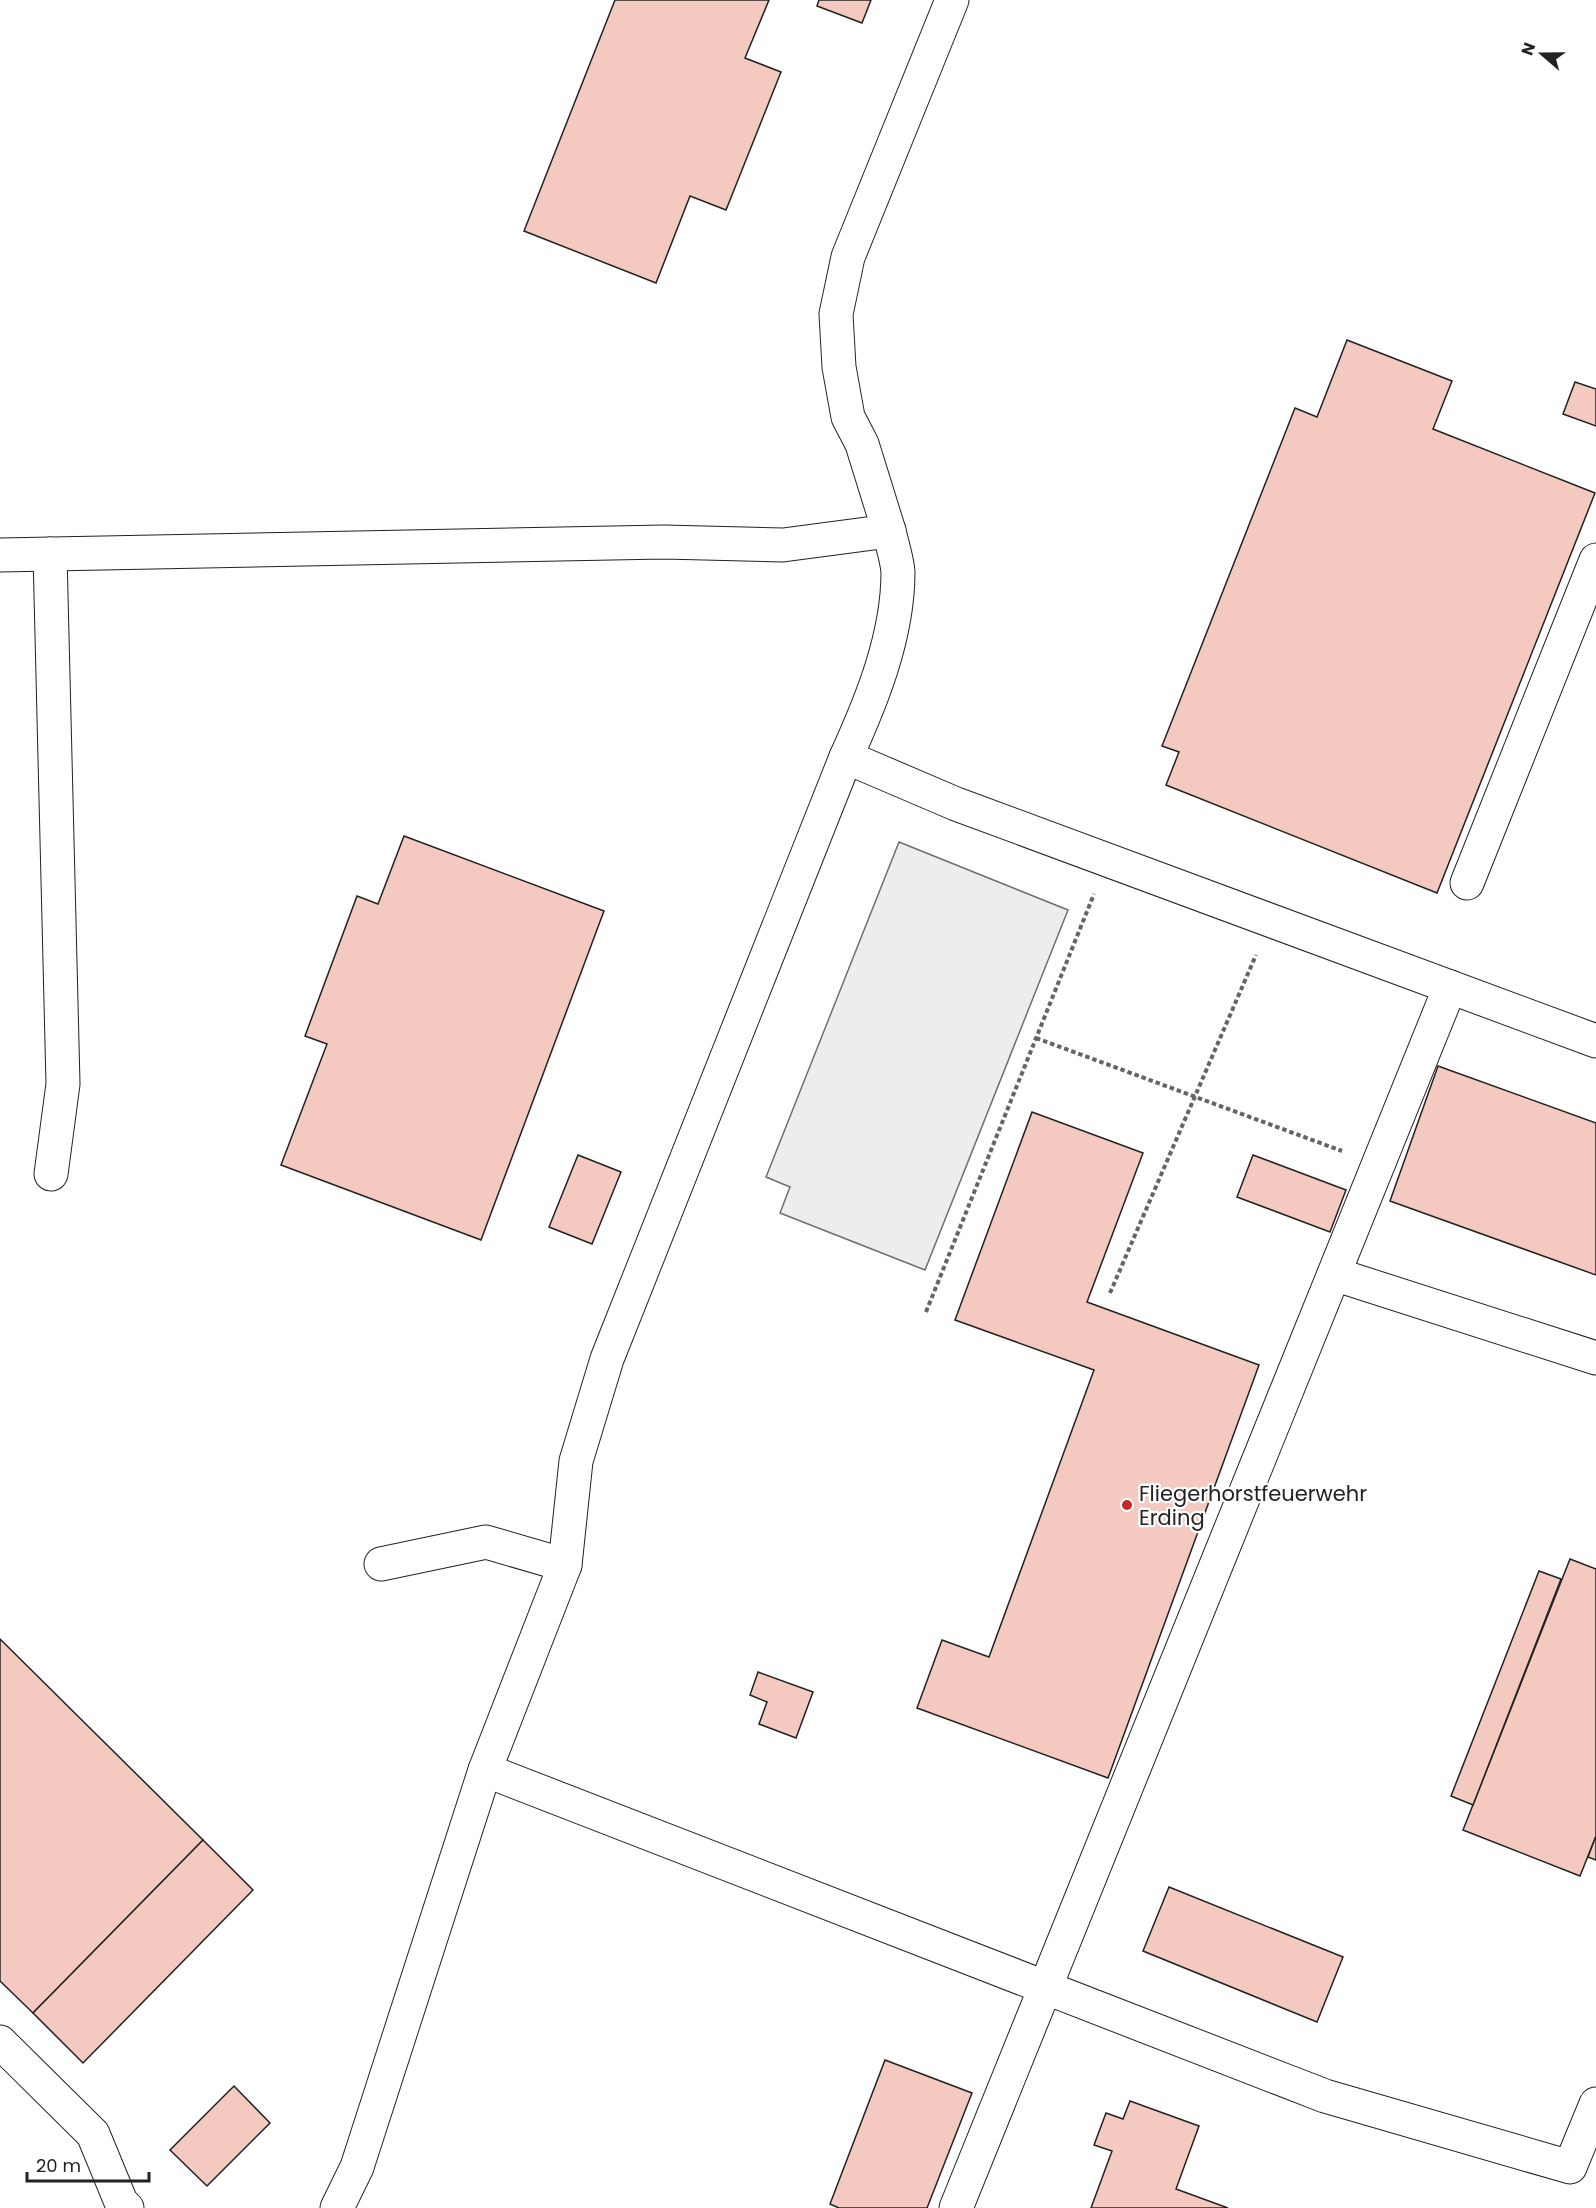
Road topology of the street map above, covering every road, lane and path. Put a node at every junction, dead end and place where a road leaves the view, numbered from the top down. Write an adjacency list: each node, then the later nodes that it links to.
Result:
1 (952, 0): 2 (street)
2 (889, 531): 3 (street); 6 (street)
3 (50, 554): 4 (street); 15 (street)
4 (0, 555)
5 (1596, 560): 8 (street)
6 (846, 757): 7 (street); 21 (street)
7 (1107, 860): 9 (street); 11 (path)
8 (1467, 883)
9 (1270, 921): 10 (street); 13 (path)
10 (1450, 987): 12 (street); 14 (street)
11 (1036, 1038): 13 (path); 18 (path)
12 (1596, 1041)
13 (1195, 1096): 14 (path); 17 (path)
14 (1378, 1165): 16 (street)
15 (51, 1174)
16 (1334, 1274): 19 (street); 23 (street)
17 (1110, 1293)
18 (926, 1312)
19 (1596, 1358)
20 (381, 1564): 21 (street)
21 (565, 1565): 22 (street)
22 (485, 1770): 23 (street); 28 (street)
23 (1045, 1989): 26 (street); 29 (street)
24 (0, 2042): 27 (street)
25 (1596, 2104): 26 (street)
26 (1583, 2171)
27 (127, 2208)
28 (337, 2208)
29 (956, 2208)

